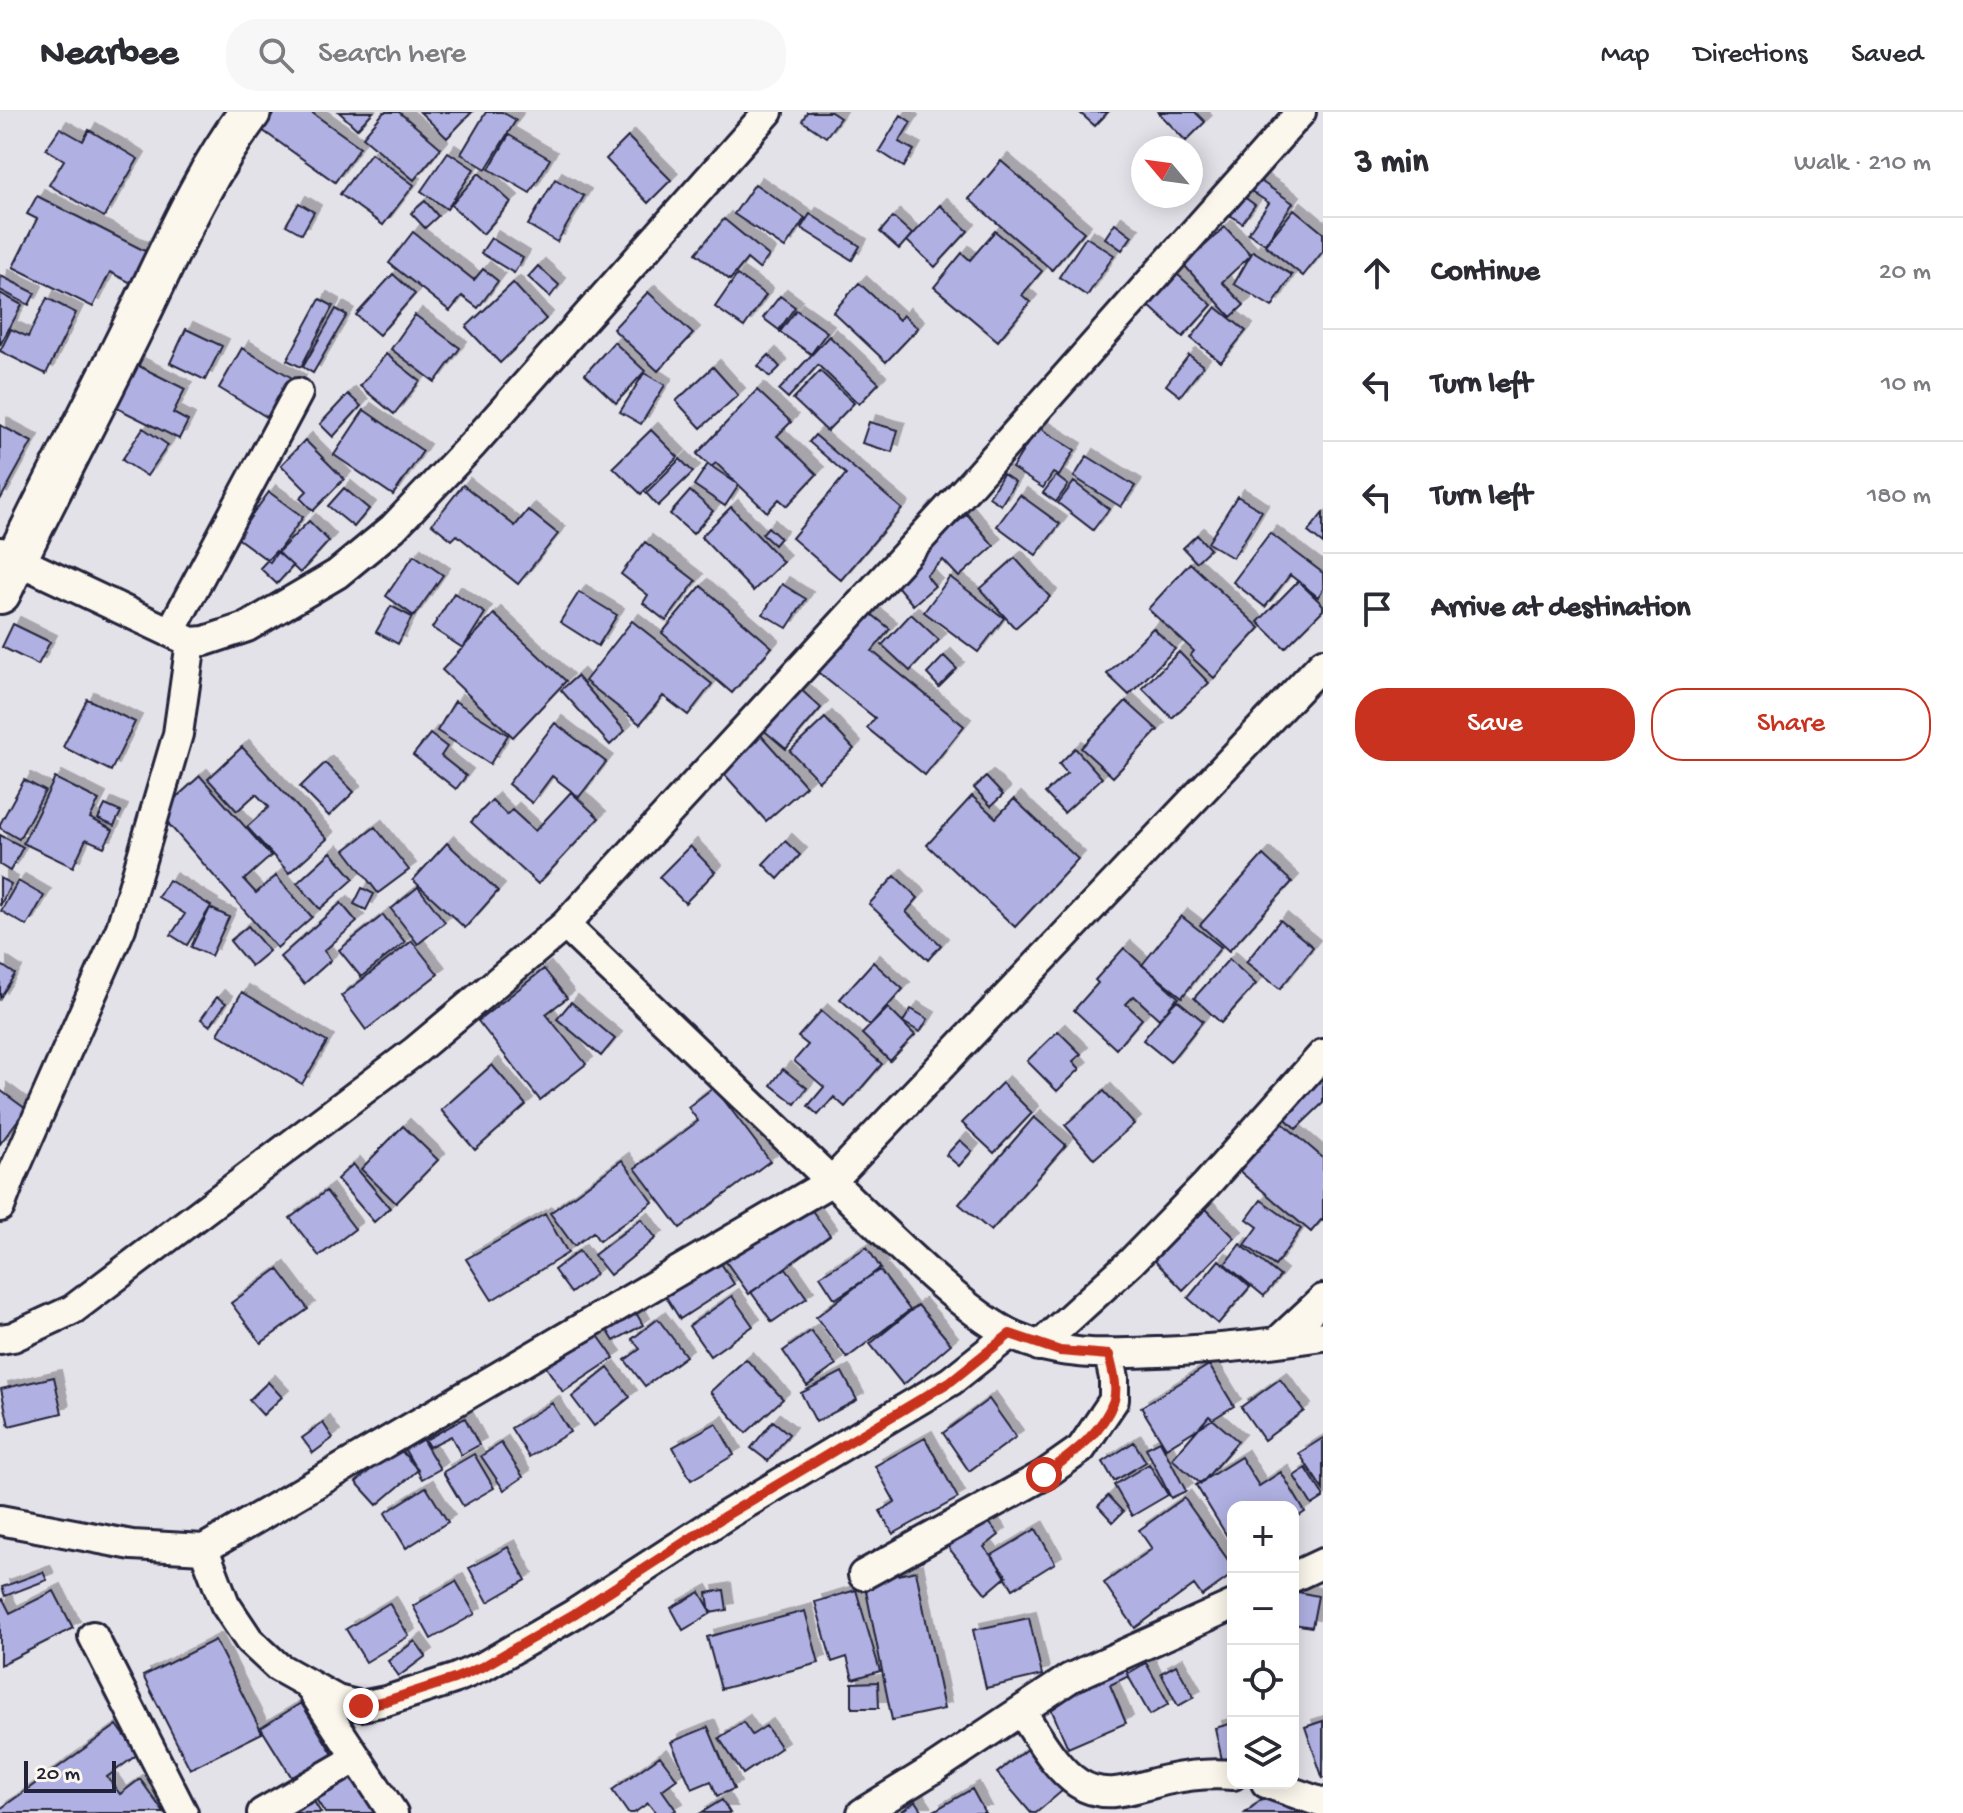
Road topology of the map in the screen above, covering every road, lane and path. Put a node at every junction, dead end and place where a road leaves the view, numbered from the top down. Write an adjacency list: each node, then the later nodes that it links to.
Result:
1 (250, 112): 5 (main road)
2 (768, 112): 6 (street)
3 (1301, 112): 8 (street)
4 (298, 393): 6 (street)
5 (5, 568): 6 (street)
6 (181, 636): 11 (street)
7 (1323, 663): 10 (street)
8 (565, 925): 10 (street); 15 (street)
9 (1323, 1054): 17 (street)
10 (832, 1181): 13 (street); 20 (street)
11 (0, 1207)
12 (1323, 1299): 16 (street)
13 (1010, 1334): 17 (street); 26 (street)
14 (1323, 1336): 16 (street)
15 (0, 1339)
16 (1277, 1342): 18 (street)
17 (1039, 1346): 18 (street)
18 (1109, 1355): 23 (street)
19 (0, 1520): 20 (street)
20 (204, 1549): 26 (street)
21 (1323, 1563): 22 (street)
22 (1299, 1574)
23 (863, 1575)
24 (1227, 1608): 27 (street)
25 (93, 1636): 33 (street)
26 (310, 1687): 28 (street)
27 (1021, 1711): 31 (street); 36 (street)
28 (357, 1758): 34 (street); 35 (street)
29 (1227, 1775): 31 (street)
30 (1283, 1789): 32 (street)
31 (1105, 1803)
32 (1323, 1803)
33 (183, 1813)
34 (262, 1813)
35 (393, 1813)
36 (862, 1813)

